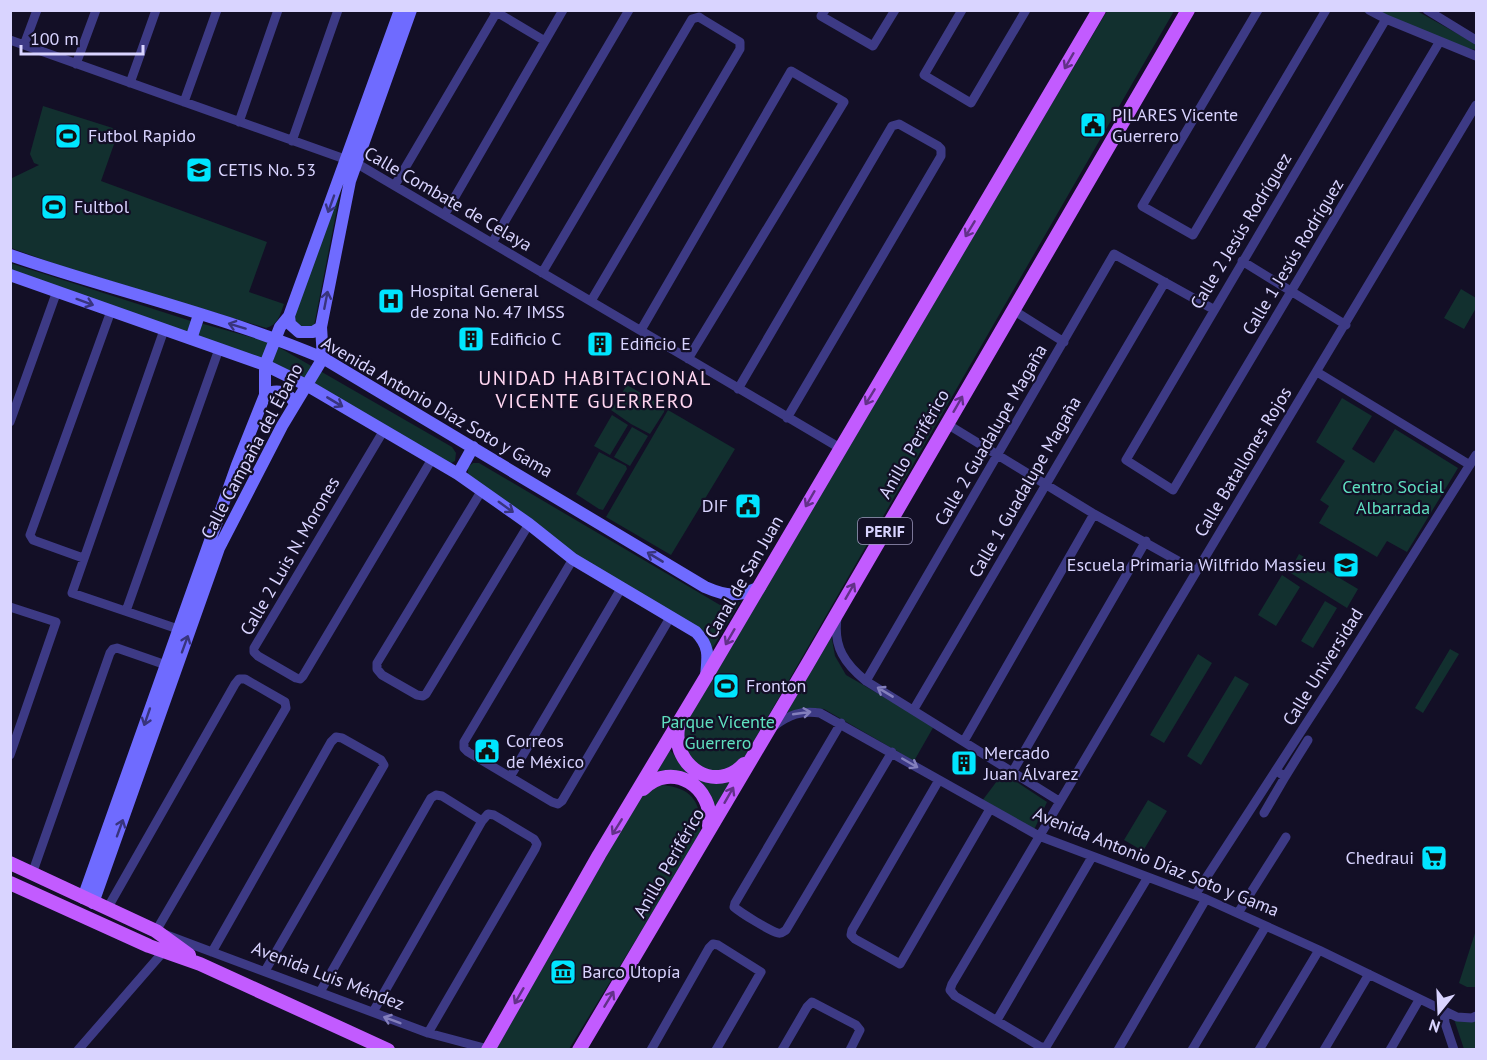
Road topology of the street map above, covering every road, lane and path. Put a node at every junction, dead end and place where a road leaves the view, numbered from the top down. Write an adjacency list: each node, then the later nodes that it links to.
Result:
1 (37, 10): 28 (street)
2 (96, 10): 30 (street)
3 (156, 10): 31 (street)
4 (217, 10): 32 (street)
5 (278, 10): 34 (street)
6 (339, 10): 35 (street)
7 (400, 10): 36 (street, Calle Campaña del Ébano)
8 (411, 10): 36 (street, Calle Campaña del Ébano)
9 (563, 10): 26 (street)
10 (629, 10): 39 (street)
11 (895, 10): 21 (street)
12 (962, 10): 13 (street)
13 (1026, 10)
14 (1098, 10): 74 (main road, one-way to 74)
15 (1188, 10): 49 (main road, Anillo Periférico / PERIF)
16 (1258, 10): 17 (street)
17 (1326, 10)
18 (1369, 10): 23 (street)
19 (1427, 10): 22 (street)
20 (496, 11): 26 (street); 37 (street)
21 (823, 14)
22 (1441, 14): 25 (street)
23 (1386, 19): 27 (street); 41 (street, Calle 2 Jesús Rodríguez)
24 (10, 40): 28 (street, Calle Combate de Celaya)
25 (1476, 40)
26 (545, 41): 38 (street)
27 (1440, 41): 29 (street); 46 (street, Calle 1 Jesús Rodríguez)
28 (24, 45): 30 (street, Calle Combate de Celaya)
29 (1476, 56)
30 (76, 64): 31 (street, Calle Combate de Celaya)
31 (130, 83): 32 (street, Calle Combate de Celaya)
32 (184, 102): 34 (street, Calle Combate de Celaya)
33 (1476, 105): 53 (street, Calle Batallones Rojos)
34 (239, 122): 35 (street, Calle Combate de Celaya)
35 (292, 141): 36 (street, Calle Combate de Celaya)
36 (351, 162): 37 (street, Calle Combate de Celaya); 52 (street, Calle Campaña del Ébano, one-way to 52); 54 (street, Calle Campaña del Ébano, one-way to 36)
37 (395, 185): 38 (street, Calle Combate de Celaya)
38 (445, 214): 39 (street, Calle Combate de Celaya)
39 (492, 243): 42 (street, Calle Combate de Celaya)
40 (10, 255): 51 (street, Avenida Antonio Díaz Soto y Gama)
41 (1242, 261): 46 (street); 48 (street, Calle 2 Jesús Rodríguez)
42 (542, 273): 47 (street, Calle Combate de Celaya); 47 (street)
43 (10, 275): 45 (street)
44 (1165, 282): 48 (street); 59 (street, Calle 2 Guadalupe Magaña); 81 (street, Calle 1 Guadalupe Magaña)
45 (57, 291): 50 (street, one-way to 50); 70 (street)
46 (1291, 291): 53 (street); 78 (street, Calle 1 Jesús Rodríguez)
47 (591, 301): 56 (street, Calle Combate de Celaya)
48 (1213, 309): 78 (street, Calle 2 Jesús Rodríguez)
49 (1013, 310): 59 (street); 71 (main road, Anillo Periférico / PERIF, one-way to 49)
50 (111, 311): 55 (street); 86 (street)
51 (199, 315): 57 (street, Avenida Antonio Díaz Soto y Gama, one-way to 51); 58 (street)
52 (289, 316): 54 (street); 57 (street, Calle Campaña del Ébano)
53 (1346, 325): 64 (street, Calle Batallones Rojos)
54 (321, 327): 61 (street, Calle Campaña del Ébano)
55 (164, 330): 58 (street); 86 (street)
56 (641, 330): 62 (street, Calle Combate de Celaya); 62 (street)
57 (275, 338): 61 (street, Avenida Antonio Díaz Soto y Gama); 63 (street, Calle Campaña del Ébano)
58 (191, 339): 60 (street)
59 (1064, 342): 75 (street, Calle 2 Guadalupe Magaña)
60 (219, 349): 63 (street); 93 (street)
61 (323, 358): 65 (street, Calle Campaña del Ébano); 73 (street, Avenida Antonio Díaz Soto y Gama)
62 (688, 359): 66 (street, Calle Combate de Celaya)
63 (265, 364): 65 (street); 67 (street, Calle Campaña del Ébano)
64 (1317, 372): 79 (street); 88 (street, Calle Batallones Rojos)
65 (308, 386): 68 (street, Calle Campaña del Ébano); 72 (street, one-way to 72)
66 (738, 389): 69 (street, Calle Combate de Celaya); 69 (street)
67 (265, 395): 68 (street); 95 (street, Calle Campaña del Ébano)
68 (296, 404): 127 (street, Calle Campaña del Ébano, one-way to 68)
69 (787, 418): 74 (street, Calle Combate de Celaya)
70 (10, 422)
71 (947, 424): 75 (street); 92 (main road, Anillo Periférico / PERIF, one-way to 71)
72 (384, 430): 77 (street); 77 (street, Calle 2 Luis N. Morones)
73 (473, 447): 80 (street); 90 (street, Avenida Antonio Díaz Soto y Gama, one-way to 73)
74 (840, 448): 90 (main road, Canal de San Juan, one-way to 90)
75 (999, 455): 81 (street); 98 (street, Calle 2 Guadalupe Magaña)
76 (1476, 455): 79 (street, Calle Universidad)
77 (432, 459): 80 (street)
78 (1126, 460)
79 (1470, 465): 109 (street, Calle Universidad)
80 (458, 474): 82 (street)
81 (1046, 483): 83 (street); 99 (street, Calle 1 Guadalupe Magaña)
82 (482, 490): 84 (street, one-way to 84); 84 (street)
83 (1094, 514): 85 (street); 104 (street)
84 (530, 524): 87 (street)
85 (1146, 541): 88 (street); 108 (street)
86 (83, 558): 93 (street)
87 (573, 559): 89 (street); 110 (street)
88 (1196, 571): 113 (street, Calle Batallones Rojos)
89 (622, 587): 94 (street); 110 (street)
90 (759, 587): 97 (main road, Canal de San Juan, one-way to 97)
91 (10, 607): 106 (street)
92 (838, 610): 98 (street); 102 (main road, Anillo Periférico / PERIF)
93 (126, 611): 95 (street)
94 (671, 616): 97 (street); 110 (street)
95 (178, 629): 96 (street, Calle Campaña del Ébano)
96 (166, 665): 122 (street); 127 (street, Calle Campaña del Ébano, one-way to 127)
97 (706, 677): 100 (main road, Canal de San Juan)
98 (866, 681): 99 (street, one-way to 98)
99 (914, 709): 104 (street)
100 (679, 723): 107 (main road); 112 (main road)
101 (841, 723): 102 (street, Avenida Antonio Díaz Soto y Gama, one-way to 101); 105 (street, Avenida Antonio Díaz Soto y Gama); 105 (street)
102 (766, 732): 107 (main road, Anillo Periférico / PERIF)
103 (1308, 740): 109 (street)
104 (964, 741): 108 (street)
105 (892, 752): 111 (street, Avenida Antonio Díaz Soto y Gama, one-way to 111)
106 (10, 755)
107 (752, 756): 117 (main road, Anillo Periférico / PERIF, one-way to 107)
108 (1013, 771): 113 (street)
109 (1281, 774): 115 (street); 125 (street, Calle Universidad)
110 (510, 777)
111 (939, 780): 114 (street, Avenida Antonio Díaz Soto y Gama); 114 (street)
112 (637, 795): 117 (main road); 145 (main road, one-way to 145)
113 (1059, 801): 118 (street, Calle Batallones Rojos)
114 (990, 809): 118 (street, Avenida Antonio Díaz Soto y Gama)
115 (1264, 813)
116 (485, 817): 138 (street); 141 (street); 144 (street)
117 (708, 831): 148 (main road, Anillo Periférico / PERIF, one-way to 117)
118 (1039, 836): 120 (street, Avenida Antonio Díaz Soto y Gama); 143 (street, Calle Batallones Rojos)
119 (1286, 837): 129 (street)
120 (1092, 856): 123 (street, Avenida Antonio Díaz Soto y Gama); 143 (street)
121 (10, 863): 122 (main road, Avenida Luis Méndez)
122 (32, 874): 127 (main road, Avenida Luis Méndez)
123 (1148, 877): 125 (street, Avenida Antonio Díaz Soto y Gama); 143 (street)
124 (10, 883): 133 (main road, Avenida Luis Méndez)
125 (1195, 895): 126 (street, Avenida Antonio Díaz Soto y Gama)
126 (1206, 899): 129 (street, Avenida Antonio Díaz Soto y Gama); 153 (street)
127 (88, 900): 128 (main road, Avenida Luis Méndez)
128 (106, 909): 131 (main road, Avenida Luis Méndez); 131 (street)
129 (1238, 913): 130 (street, Avenida Antonio Díaz Soto y Gama)
130 (1266, 926): 132 (street, Avenida Antonio Díaz Soto y Gama); 154 (street)
131 (156, 931): 134 (street, Avenida Luis Méndez); 135 (main road, Avenida Luis Méndez)
132 (1318, 950): 137 (street, Avenida Antonio Díaz Soto y Gama); 155 (street)
133 (164, 951): 135 (main road, Avenida Luis Méndez); 146 (street)
134 (212, 952): 136 (street, Avenida Luis Méndez); 136 (street)
135 (200, 964): 147 (main road, Avenida Luis Méndez)
136 (265, 971): 138 (street, Avenida Luis Méndez)
137 (1369, 974): 139 (street, Avenida Antonio Díaz Soto y Gama); 156 (street)
138 (320, 992): 141 (street, Avenida Luis Méndez)
139 (1419, 1000): 140 (street, Avenida Antonio Díaz Soto y Gama); 157 (street)
140 (1444, 1011): 142 (street, Avenida Antonio Díaz Soto y Gama); 158 (street)
141 (373, 1012): 144 (street, Avenida Luis Méndez, one-way to 141)
142 (1476, 1016)
143 (998, 1020)
144 (428, 1033): 145 (street, Avenida Luis Méndez)
145 (488, 1049)
146 (78, 1050)
147 (388, 1050)
148 (579, 1050)
149 (651, 1050): 150 (street)
150 (716, 1050)
151 (782, 1050): 152 (street)
152 (850, 1050)
153 (1118, 1050)
154 (1192, 1050)
155 (1259, 1050)
156 (1324, 1050)
157 (1390, 1050)
158 (1454, 1050)

